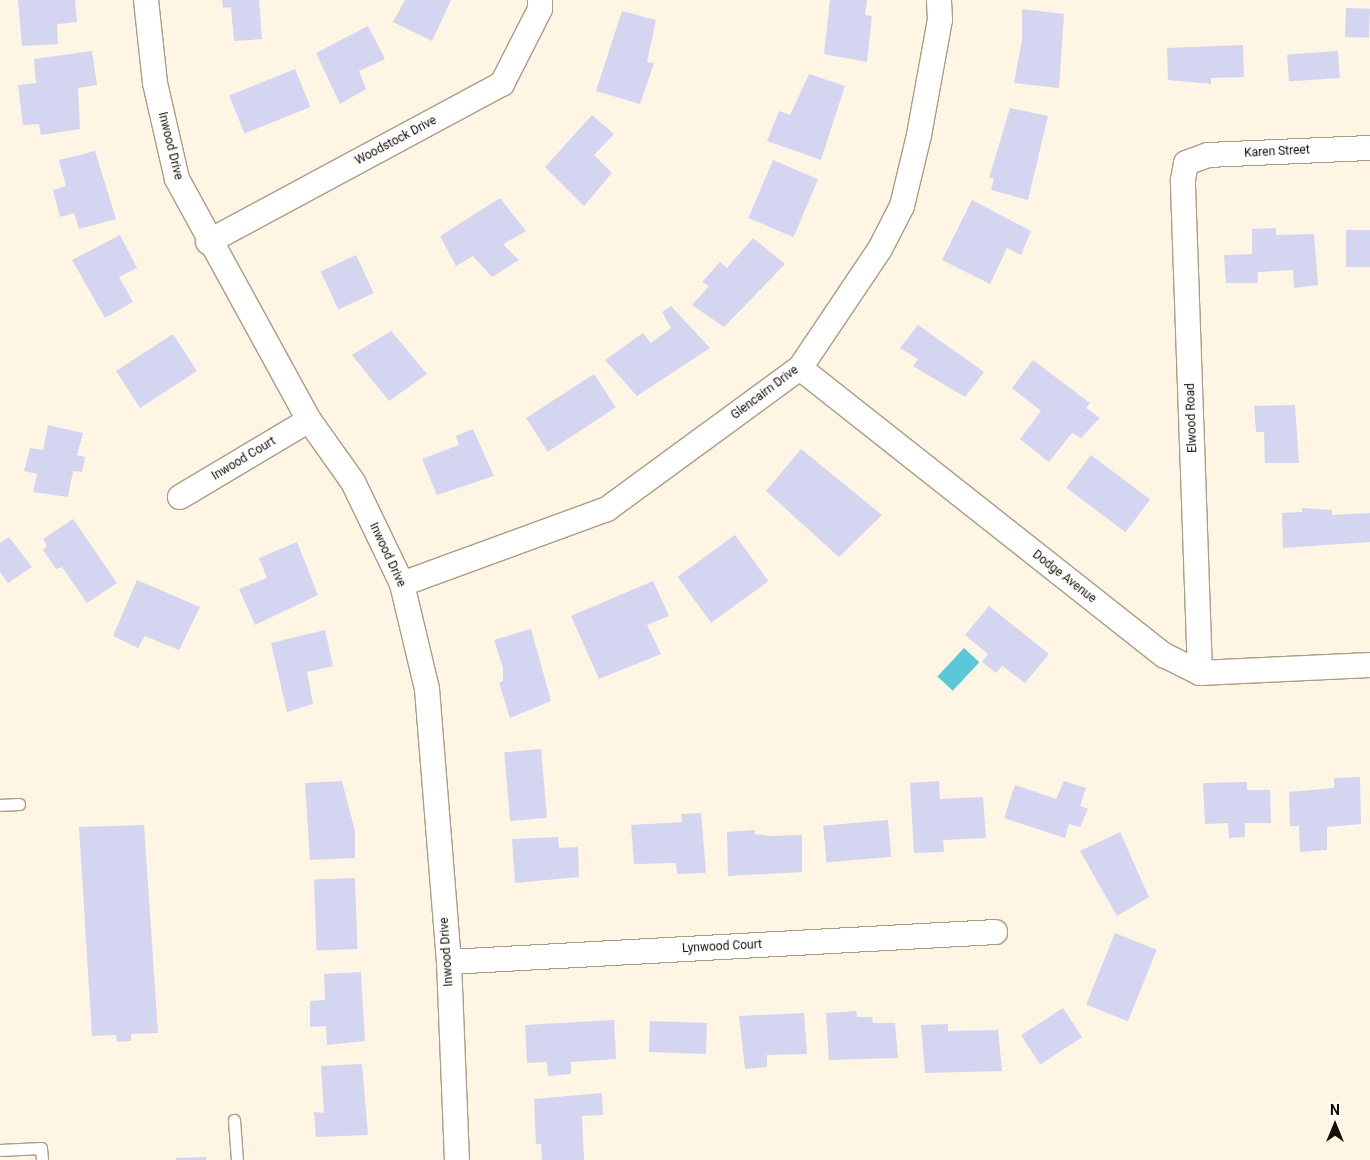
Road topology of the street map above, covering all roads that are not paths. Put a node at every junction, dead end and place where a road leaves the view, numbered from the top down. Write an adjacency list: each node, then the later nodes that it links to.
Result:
1 (146, 0): 6 (street, Inwood Drive)
2 (540, 0): 6 (street, Woodstock Drive)
3 (939, 0): 7 (street, Glencairn Drive)
4 (1370, 148): 5 (street, Karen Street)
5 (1186, 163): 12 (street, Elwood Road)
6 (208, 242): 8 (street, Inwood Drive)
7 (800, 368): 10 (street, Glencairn Drive); 12 (street, Dodge Avenue)
8 (309, 420): 9 (street, Inwood Court); 10 (street, Inwood Drive)
9 (180, 497)
10 (402, 584): 16 (street, Inwood Drive)
11 (1370, 665): 12 (street, Dodge Avenue)
12 (1200, 673)
13 (19, 804): 14 (lane)
14 (0, 805)
15 (995, 932): 16 (street, Lynwood Court)
16 (449, 962): 21 (street, Inwood Drive)
17 (234, 1120): 20 (lane)
18 (0, 1150): 19 (lane)
19 (42, 1160)
20 (236, 1160)
21 (457, 1160)

